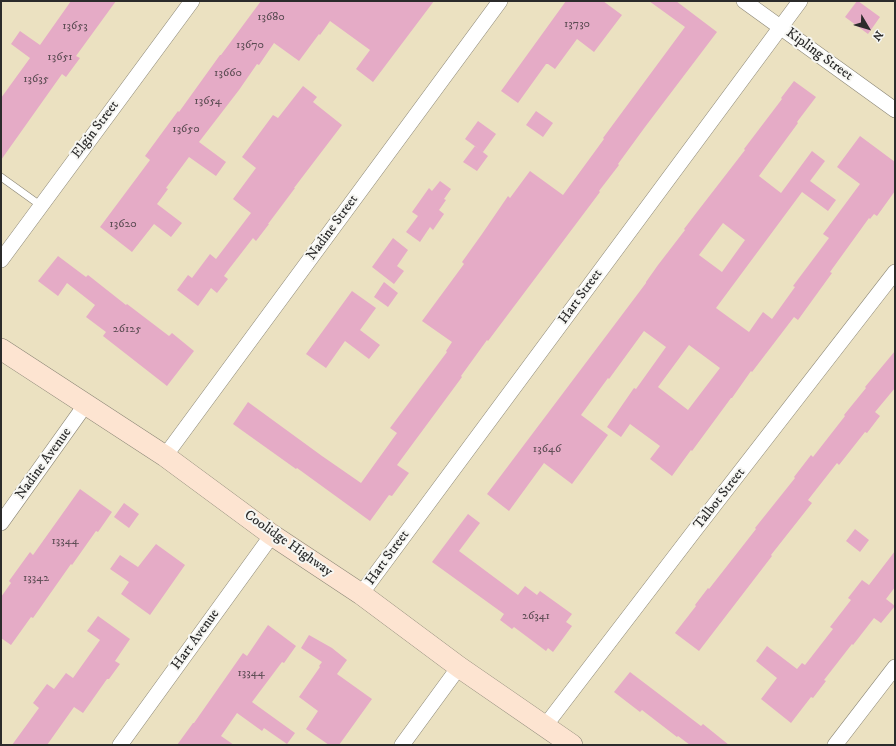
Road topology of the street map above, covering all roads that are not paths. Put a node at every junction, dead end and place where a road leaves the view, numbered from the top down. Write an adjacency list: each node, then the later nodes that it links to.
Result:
1 (192, 1): 8 (street, Elgin Street)
2 (500, 1): 13 (street, Nadine Street)
3 (744, 1): 5 (street, Kipling Street)
4 (800, 1): 5 (street, Hart Street)
5 (780, 28): 6 (street, Kipling Street); 16 (street, Hart Street)
6 (895, 110)
7 (1, 177): 8 (lane)
8 (40, 205): 9 (street, Elgin Street)
9 (1, 260)
10 (895, 272): 19 (street, Talbot Street)
11 (1, 349): 12 (main road, Coolidge Highway)
12 (86, 404): 13 (main road, Coolidge Highway); 14 (street, Nadine Avenue)
13 (165, 456): 15 (main road, Coolidge Highway)
14 (1, 523)
15 (272, 535): 16 (main road, Coolidge Highway); 20 (street, Hart Avenue)
16 (361, 594): 17 (main road, Coolidge Highway)
17 (459, 667): 19 (main road, Coolidge Highway); 21 (street)
18 (895, 667): 23 (street)
19 (545, 726): 22 (main road, Coolidge Highway)
20 (120, 745)
21 (402, 745)
22 (572, 745)
23 (835, 745)

